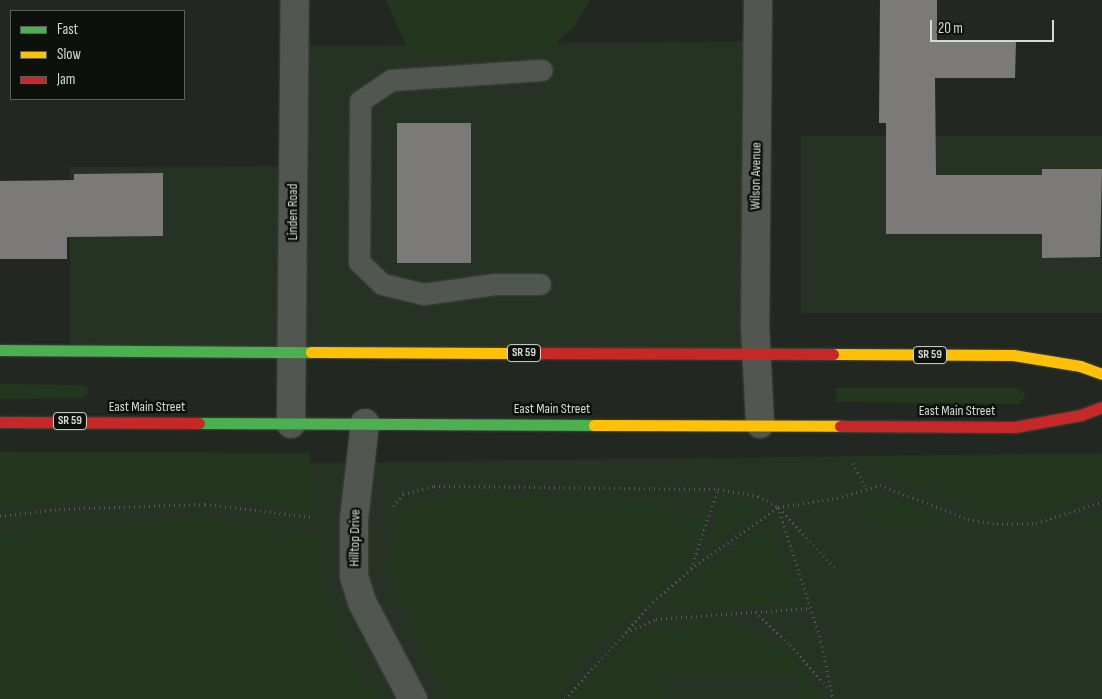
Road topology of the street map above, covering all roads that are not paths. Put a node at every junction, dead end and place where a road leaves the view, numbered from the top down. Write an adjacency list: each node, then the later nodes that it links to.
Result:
1 (295, 0): 6 (street, Linden Road)
2 (758, 0): 7 (street, Wilson Avenue)
3 (542, 70): 4 (lane)
4 (540, 284)
5 (0, 350): 6 (main road, SR 59)
6 (291, 351): 7 (main road, SR 59); 12 (street, Linden Road)
7 (756, 353): 8 (main road, SR 59); 13 (street, Wilson Avenue)
8 (1102, 374)
9 (1102, 408): 13 (main road, East Main Street / SR 59)
10 (0, 422): 12 (main road, East Main Street / SR 59)
11 (365, 423): 12 (main road, East Main Street / SR 59); 13 (main road, East Main Street / SR 59); 14 (street, Hilltop Drive)
12 (291, 424)
13 (760, 424)
14 (413, 699)

